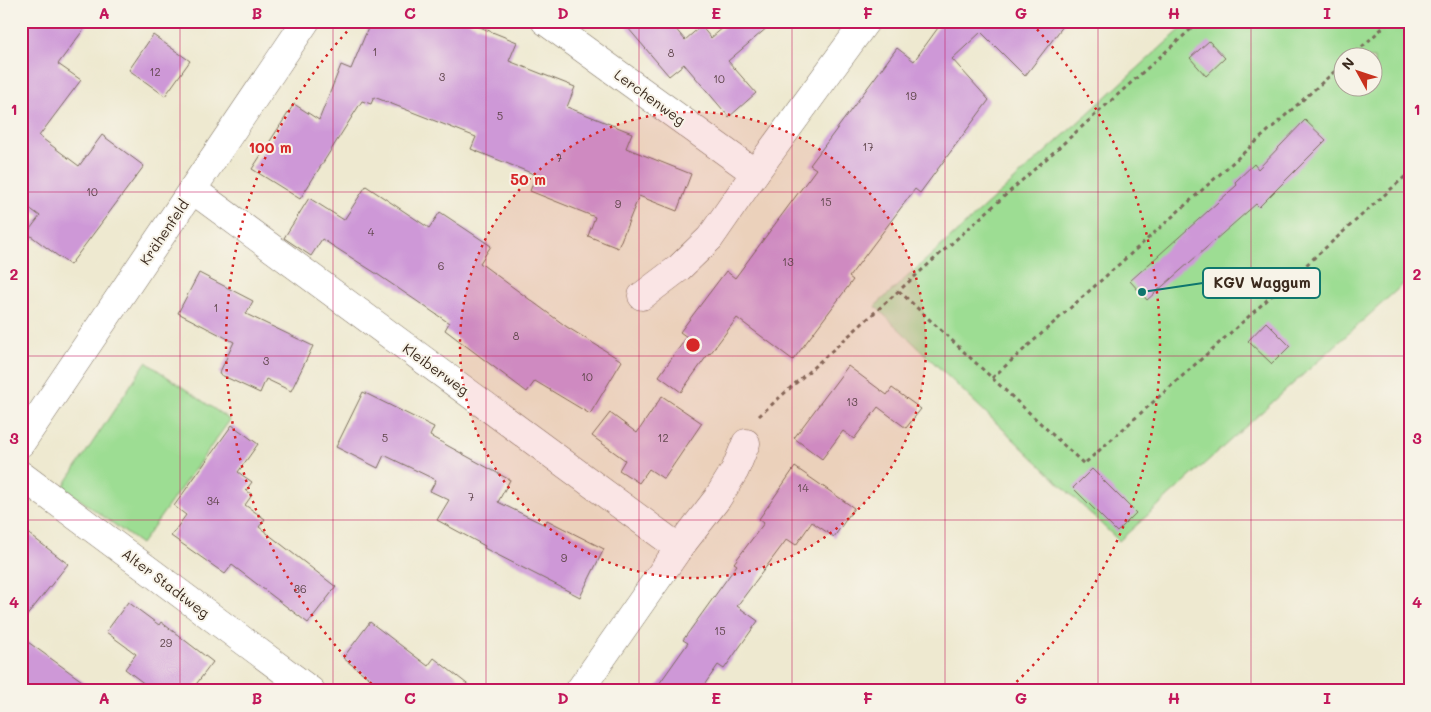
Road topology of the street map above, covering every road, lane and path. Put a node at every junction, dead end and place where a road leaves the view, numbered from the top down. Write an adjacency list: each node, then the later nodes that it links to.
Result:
1 (306, 21): 10 (street, Krähenfeld)
2 (545, 21): 9 (street, Lerchenweg)
3 (866, 21): 9 (street)
4 (1200, 21): 11 (path)
5 (1390, 21): 6 (path)
6 (1361, 48)
7 (1334, 72): 13 (path)
8 (1410, 172): 13 (path)
9 (755, 173): 12 (street)
10 (193, 190): 14 (street, Krähenfeld); 17 (street, Kleiberweg)
11 (900, 291): 13 (path); 15 (path)
12 (642, 296)
13 (992, 378)
14 (21, 443)
15 (746, 443): 17 (street)
16 (21, 475): 18 (street, Alter Stadtweg)
17 (679, 548): 19 (street)
18 (311, 691)
19 (579, 691)

